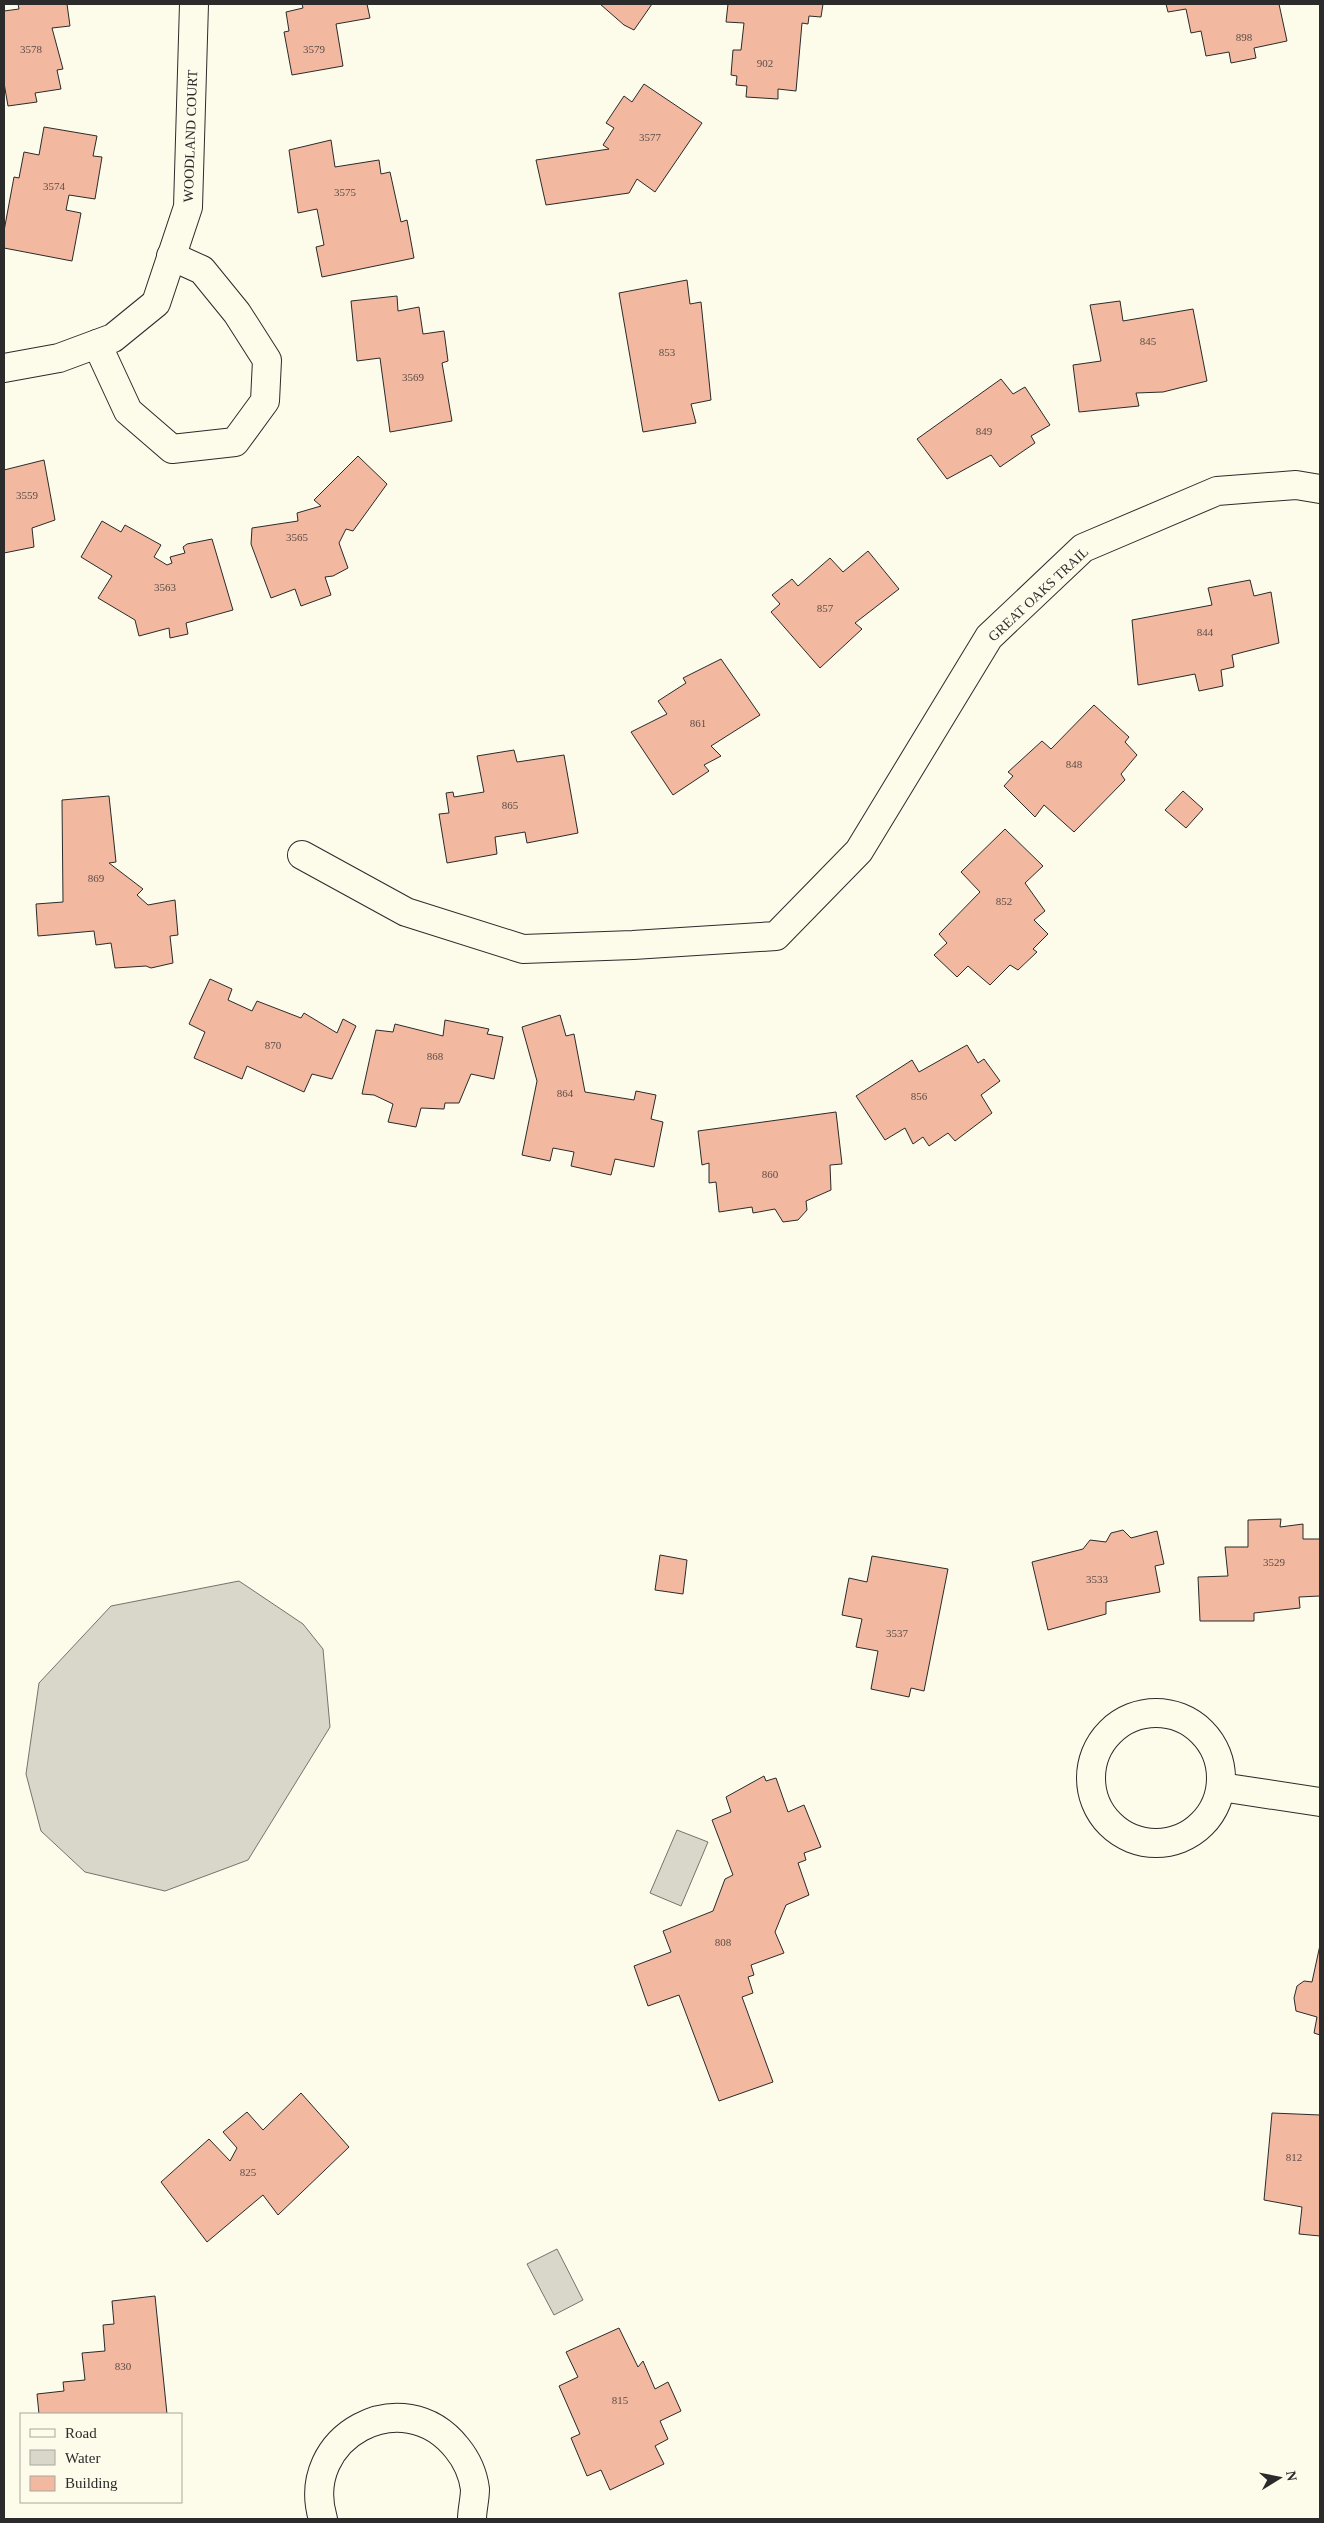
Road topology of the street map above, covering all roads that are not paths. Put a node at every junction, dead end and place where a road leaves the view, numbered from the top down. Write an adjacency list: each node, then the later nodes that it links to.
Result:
1 (194, 4): 2 (street, WOODLAND COURT)
2 (171, 256): 3 (street, WOODLAND COURT); 3 (street)
3 (97, 344): 4 (street, WOODLAND COURT)
4 (4, 368)
5 (1320, 488): 6 (street, GREAT OAKS TRAIL)
6 (302, 855)
7 (1221, 1787): 7 (street); 8 (street)
8 (1320, 1802)
9 (323, 2519): 10 (street)
10 (472, 2519)

